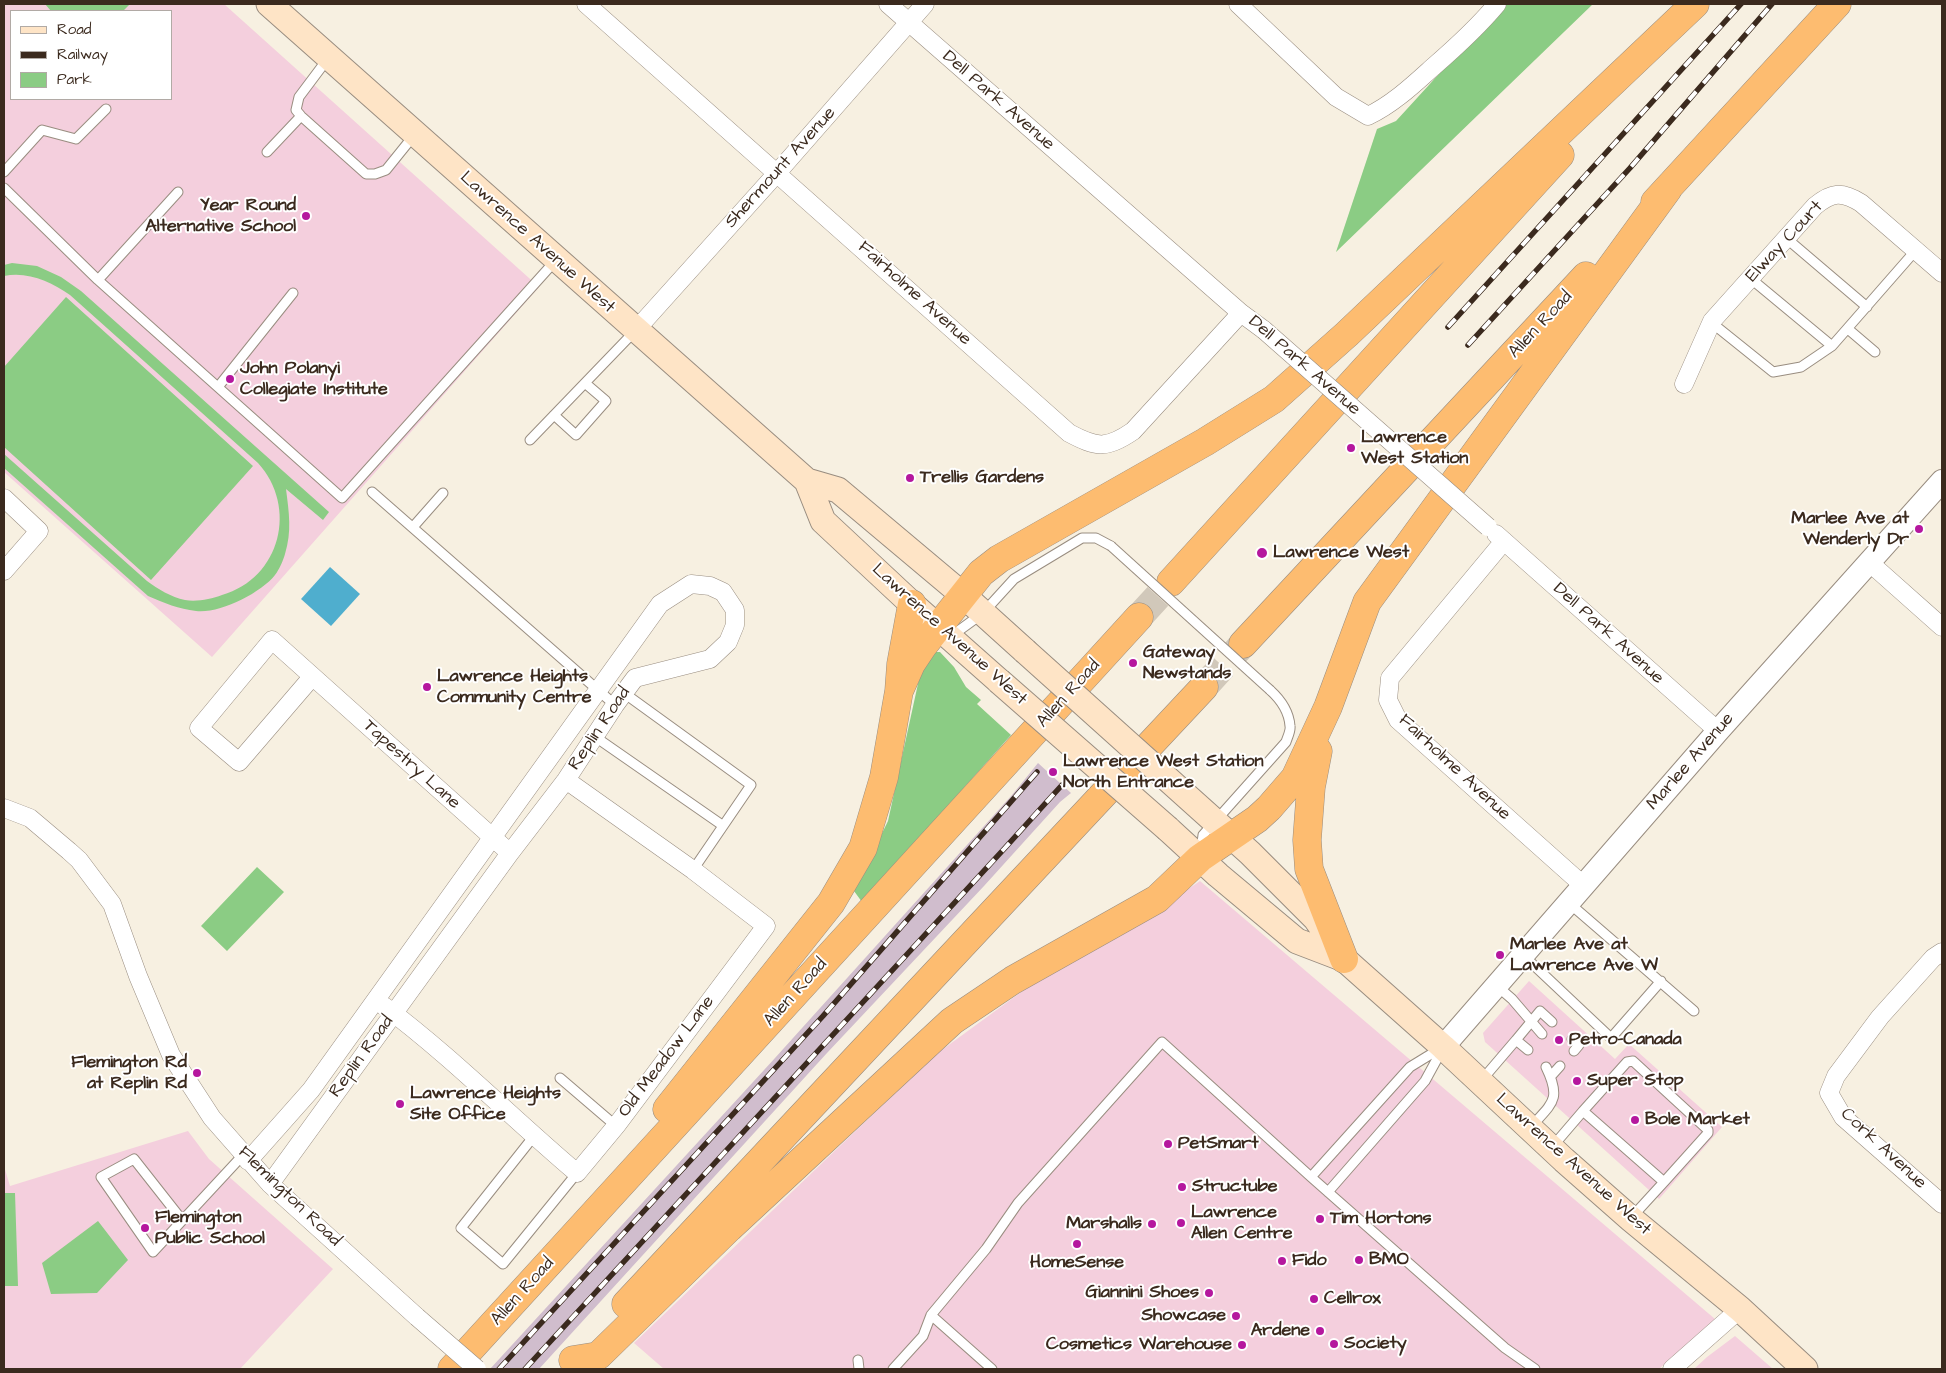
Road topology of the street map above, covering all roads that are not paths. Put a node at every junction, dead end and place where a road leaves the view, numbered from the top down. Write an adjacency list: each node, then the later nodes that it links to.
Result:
1 (269, 4): 10 (main road, Lawrence Avenue West)
2 (586, 4): 16 (street, Fairholme Avenue)
3 (888, 4): 9 (street, Dell Park Avenue)
4 (925, 4): 9 (street, Shermount Avenue)
5 (1238, 4): 6 (street)
6 (1497, 4)
7 (1696, 4): 48 (highway); 49 (highway)
8 (1837, 4): 18 (highway, Allen Road)
9 (909, 23): 16 (street, Shermount Avenue); 28 (street, Dell Park Avenue)
10 (329, 57): 12 (lane); 13 (main road, Lawrence Avenue West)
11 (106, 109): 15 (lane)
12 (301, 116): 13 (lane); 14 (lane)
13 (415, 134): 22 (main road, Lawrence Avenue West)
14 (267, 152)
15 (4, 172)
16 (777, 173): 28 (street, Fairholme Avenue); 31 (street, Shermount Avenue)
17 (4, 188): 25 (lane)
18 (1668, 189): 55 (highway, Allen Road); 61 (highway)
19 (178, 192): 25 (lane)
20 (1786, 238): 21 (street, Elway Court); 24 (street, Elway Court); 27 (lane)
21 (1916, 250): 23 (street, Elway Court); 27 (lane)
22 (556, 260): 31 (main road, Lawrence Avenue West); 36 (lane)
23 (1942, 273)
24 (1750, 278): 29 (street, Elway Court); 32 (lane)
25 (98, 280): 36 (lane)
26 (293, 293): 36 (lane)
27 (1867, 307): 30 (lane)
28 (1241, 313): 45 (street, Dell Park Avenue, bridge)
29 (1712, 323): 32 (lane); 35 (street, Elway Court)
30 (1848, 329): 32 (lane); 33 (lane)
31 (636, 330): 34 (lane); 39 (main road, Lawrence Avenue West)
32 (1832, 346)
33 (1875, 352)
34 (585, 383): 37 (lane); 37 (lane)
35 (1684, 384)
36 (218, 387)
37 (554, 415): 38 (lane)
38 (530, 440)
39 (806, 481): 49 (main road, Lawrence Avenue West); 50 (main road, Lawrence Avenue West)
40 (1942, 481): 46 (street, Marlee Avenue)
41 (372, 492): 44 (lane)
42 (443, 493): 44 (lane)
43 (4, 498): 47 (street)
44 (413, 527): 58 (lane)
45 (1504, 541): 62 (street, Dell Park Avenue); 72 (street, Fairholme Avenue)
46 (1870, 563): 53 (street); 62 (street, Marlee Avenue)
47 (4, 571)
48 (1171, 582)
49 (963, 596): 51 (main road, Lawrence Avenue West); 54 (highway)
50 (912, 604): 54 (main road, Lawrence Avenue West); 59 (highway)
51 (983, 613): 54 (lane); 67 (main road, Lawrence Avenue West, bridge); 67 (lane, bridge)
52 (1139, 617): 108 (highway, Allen Road)
53 (1942, 627)
54 (944, 632): 59 (highway); 70 (main road, Lawrence Avenue West, bridge)
55 (1243, 644)
56 (312, 677): 56 (street, Tapestry Lane); 68 (street, Tapestry Lane)
57 (1204, 687): 111 (highway)
58 (597, 690): 60 (lane); 60 (street, Replin Road); 68 (street, Replin Road)
59 (899, 691): 108 (highway)
60 (619, 699): 63 (street, Replin Road); 66 (lane)
61 (1328, 708): 67 (highway); 75 (highway)
62 (1718, 731): 72 (street, Marlee Avenue)
63 (594, 736): 64 (street, Replin Road); 66 (lane)
64 (566, 780): 69 (street, Replin Road); 71 (street, Old Meadow Lane)
65 (4, 808): 99 (street, Flemington Road)
66 (722, 825): 71 (lane)
67 (1222, 829): 70 (highway); 75 (main road, Lawrence Avenue West)
68 (491, 837): 69 (street, Tapestry Lane); 78 (street, Replin Road)
69 (510, 853): 80 (street, Replin Road)
70 (1200, 858): 75 (main road, Lawrence Avenue West); 111 (highway)
71 (693, 870): 95 (street, Old Meadow Lane)
72 (1576, 894): 74 (street, Marlee Avenue); 76 (lane)
73 (1942, 952): 105 (street, Cork Avenue)
74 (1523, 955): 76 (lane); 77 (street, Marlee Avenue)
75 (1344, 959): 86 (main road, Lawrence Avenue West)
76 (1661, 981): 79 (lane)
77 (1497, 986): 81 (lane); 86 (street, Marlee Avenue)
78 (375, 1000): 80 (street); 99 (street, Replin Road)
79 (1694, 1011)
80 (393, 1014): 97 (street); 103 (street, Replin Road)
81 (1531, 1022): 82 (lane); 83 (lane); 85 (lane)
82 (1552, 1022)
83 (1542, 1034)
84 (1572, 1039): 88 (lane)
85 (1516, 1040): 87 (lane); 93 (lane)
86 (1443, 1047): 93 (main road, Lawrence Avenue West); 101 (lane); 104 (lane)
87 (1528, 1050)
88 (1574, 1051)
89 (1560, 1066): 91 (lane)
90 (1546, 1067): 91 (lane)
91 (1551, 1076): 96 (lane)
92 (560, 1078): 95 (lane)
93 (1480, 1082): 96 (main road, Lawrence Avenue West)
94 (1583, 1111): 98 (lane); 102 (lane); 102 (lane)
95 (616, 1126): 100 (street, Old Meadow Lane)
96 (1530, 1128): 98 (main road, Lawrence Avenue West)
97 (534, 1136): 100 (street); 100 (lane)
98 (1552, 1148): 106 (main road, Lawrence Avenue West)
99 (246, 1158): 103 (street, Flemington Road); 107 (lane)
100 (577, 1173)
101 (1311, 1178): 104 (lane); 110 (lane)
102 (1664, 1182): 106 (lane)
103 (270, 1184): 113 (street, Flemington Road, bridge)
104 (1328, 1192): 116 (lane)
105 (1942, 1204)
106 (1631, 1219): 109 (main road, Lawrence Avenue West)
107 (182, 1220): 107 (lane)
108 (510, 1306): 112 (highway, Allen Road)
109 (1740, 1309): 117 (street); 118 (main road, Lawrence Avenue West)
110 (931, 1315): 114 (lane); 115 (lane)
111 (569, 1365)
112 (452, 1369)
113 (477, 1369)
114 (893, 1369)
115 (992, 1369)
116 (1535, 1369)
117 (1672, 1369)
118 (1805, 1369)

